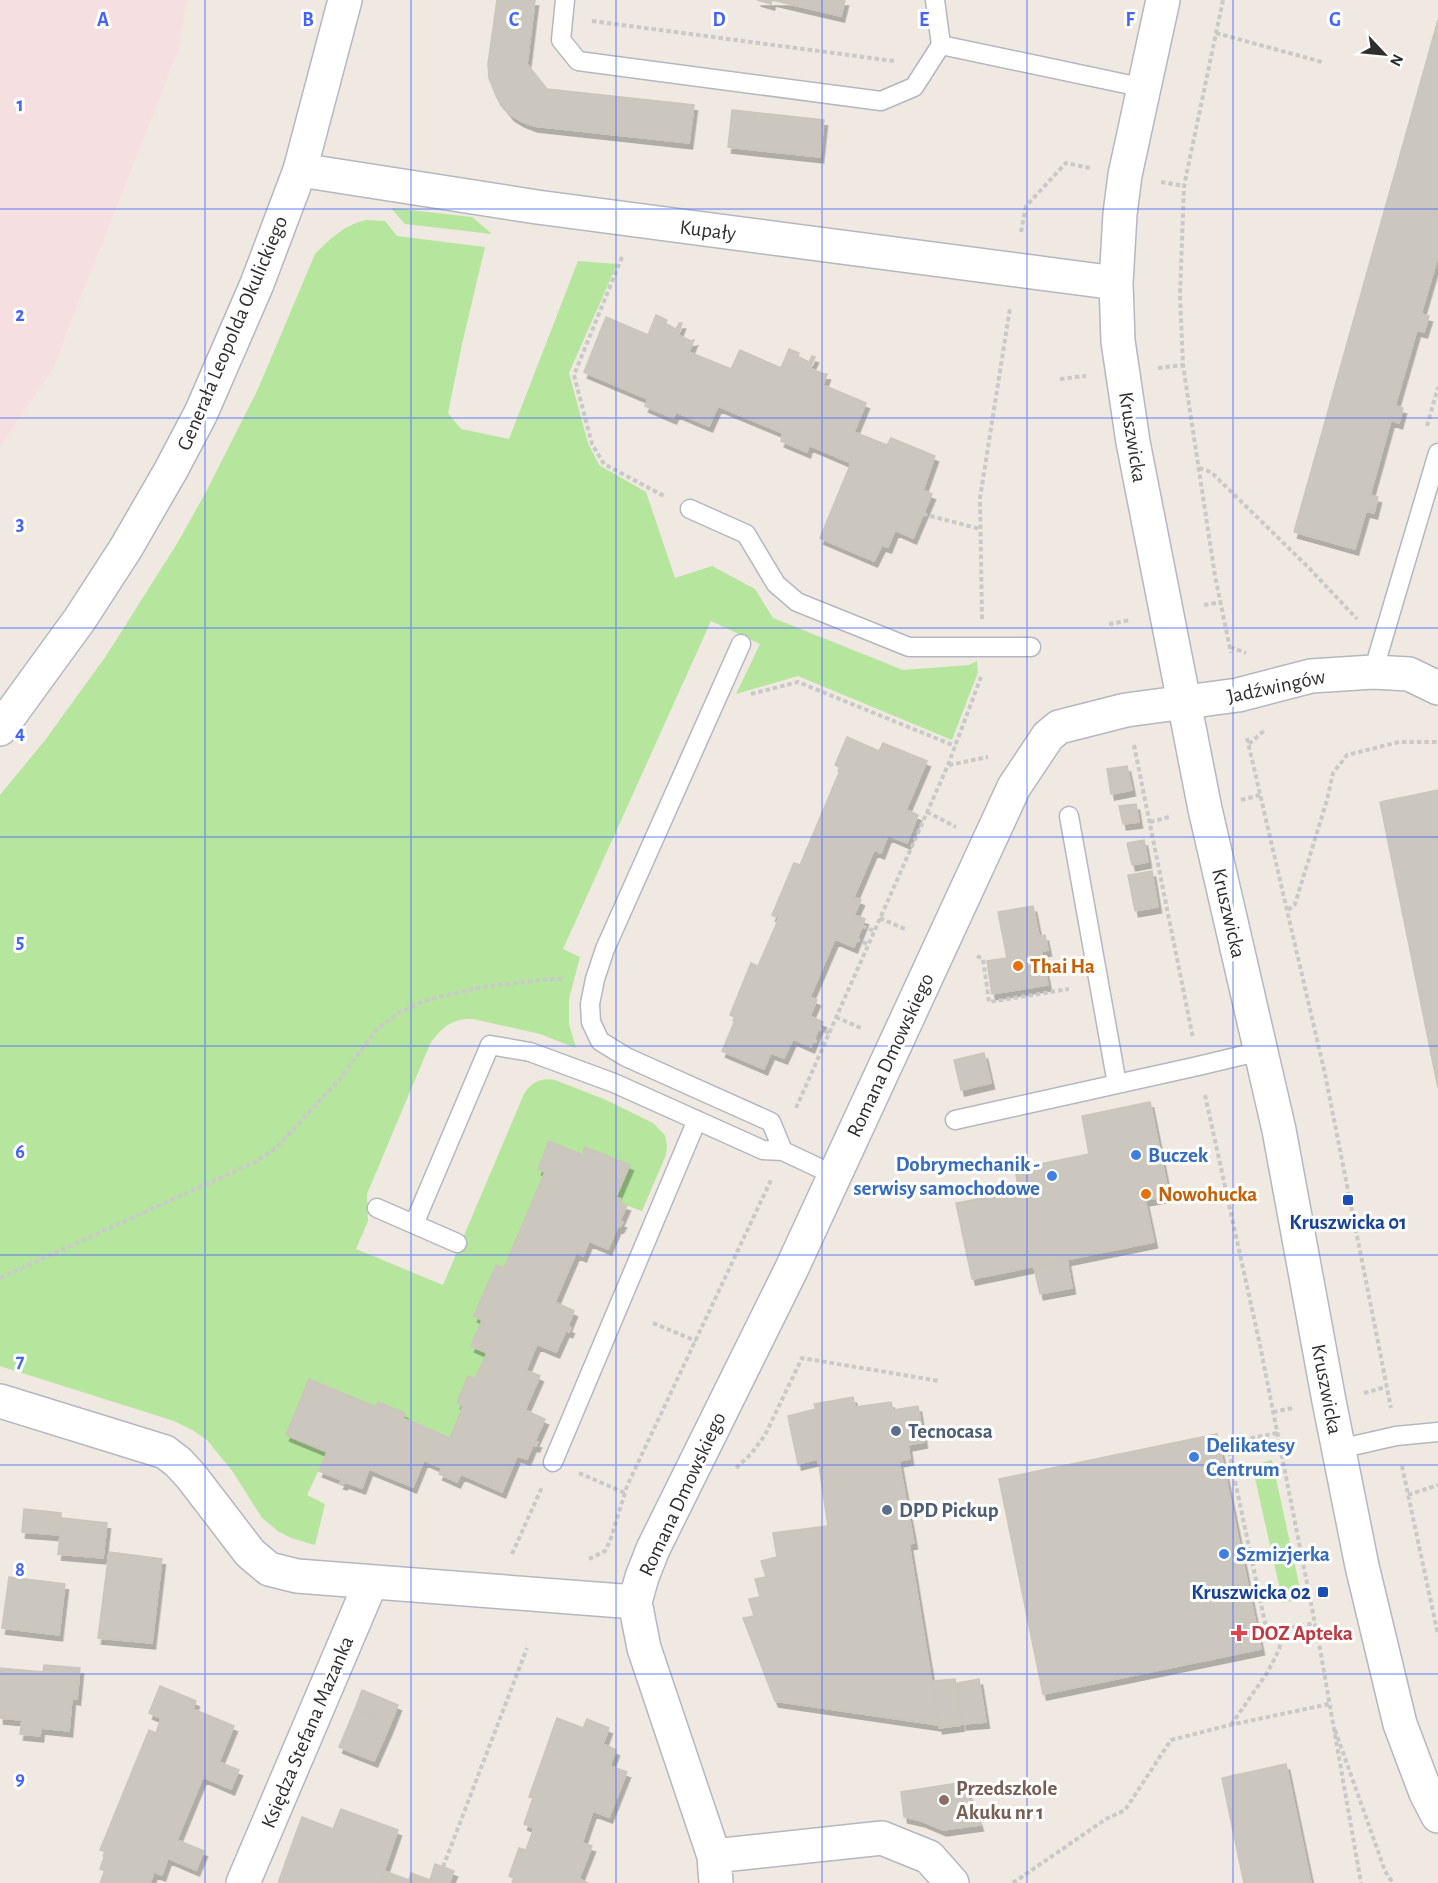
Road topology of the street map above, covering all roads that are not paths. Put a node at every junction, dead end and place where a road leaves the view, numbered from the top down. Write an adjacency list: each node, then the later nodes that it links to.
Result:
1 (345, 0): 7 (street, Generała Leopolda Okulickiego)
2 (935, 0): 5 (lane)
3 (1163, 0): 6 (street, Kruszwicka)
4 (564, 9): 5 (lane)
5 (941, 45): 6 (lane)
6 (1145, 88): 8 (street, Kruszwicka)
7 (300, 170): 8 (street, Kupały); 16 (street, Generała Leopolda Okulickiego)
8 (1116, 283): 15 (street, Kruszwicka)
9 (1438, 453): 13 (lane)
10 (690, 509): 12 (lane)
11 (741, 644): 22 (lane)
12 (1031, 647)
13 (1373, 672): 14 (street, Jadźwingów); 15 (street, Jadźwingów)
14 (1438, 688)
15 (1183, 704): 18 (street, Kruszwicka); 23 (street, Romana Dmowskiego)
16 (0, 729)
17 (1069, 816): 19 (lane)
18 (1262, 1050): 19 (lane); 29 (street, Kruszwicka)
19 (1117, 1084): 21 (lane)
20 (697, 1120): 22 (lane); 25 (lane); 30 (lane)
21 (955, 1120)
22 (783, 1151): 23 (lane)
23 (834, 1175): 32 (street, Romana Dmowskiego)
24 (377, 1208): 25 (lane)
25 (414, 1224): 26 (lane)
26 (457, 1243)
27 (0, 1401): 31 (street, Romana Dmowskiego)
28 (1438, 1432): 29 (lane)
29 (1339, 1449): 33 (street, Kruszwicka)
30 (553, 1462)
31 (370, 1582): 32 (street, Romana Dmowskiego); 35 (street, Księdza Stefana Mazanka)
32 (635, 1602): 34 (street, Romana Dmowskiego)
33 (1438, 1816)
34 (715, 1869): 36 (street)
35 (243, 1883)
36 (952, 1883)

